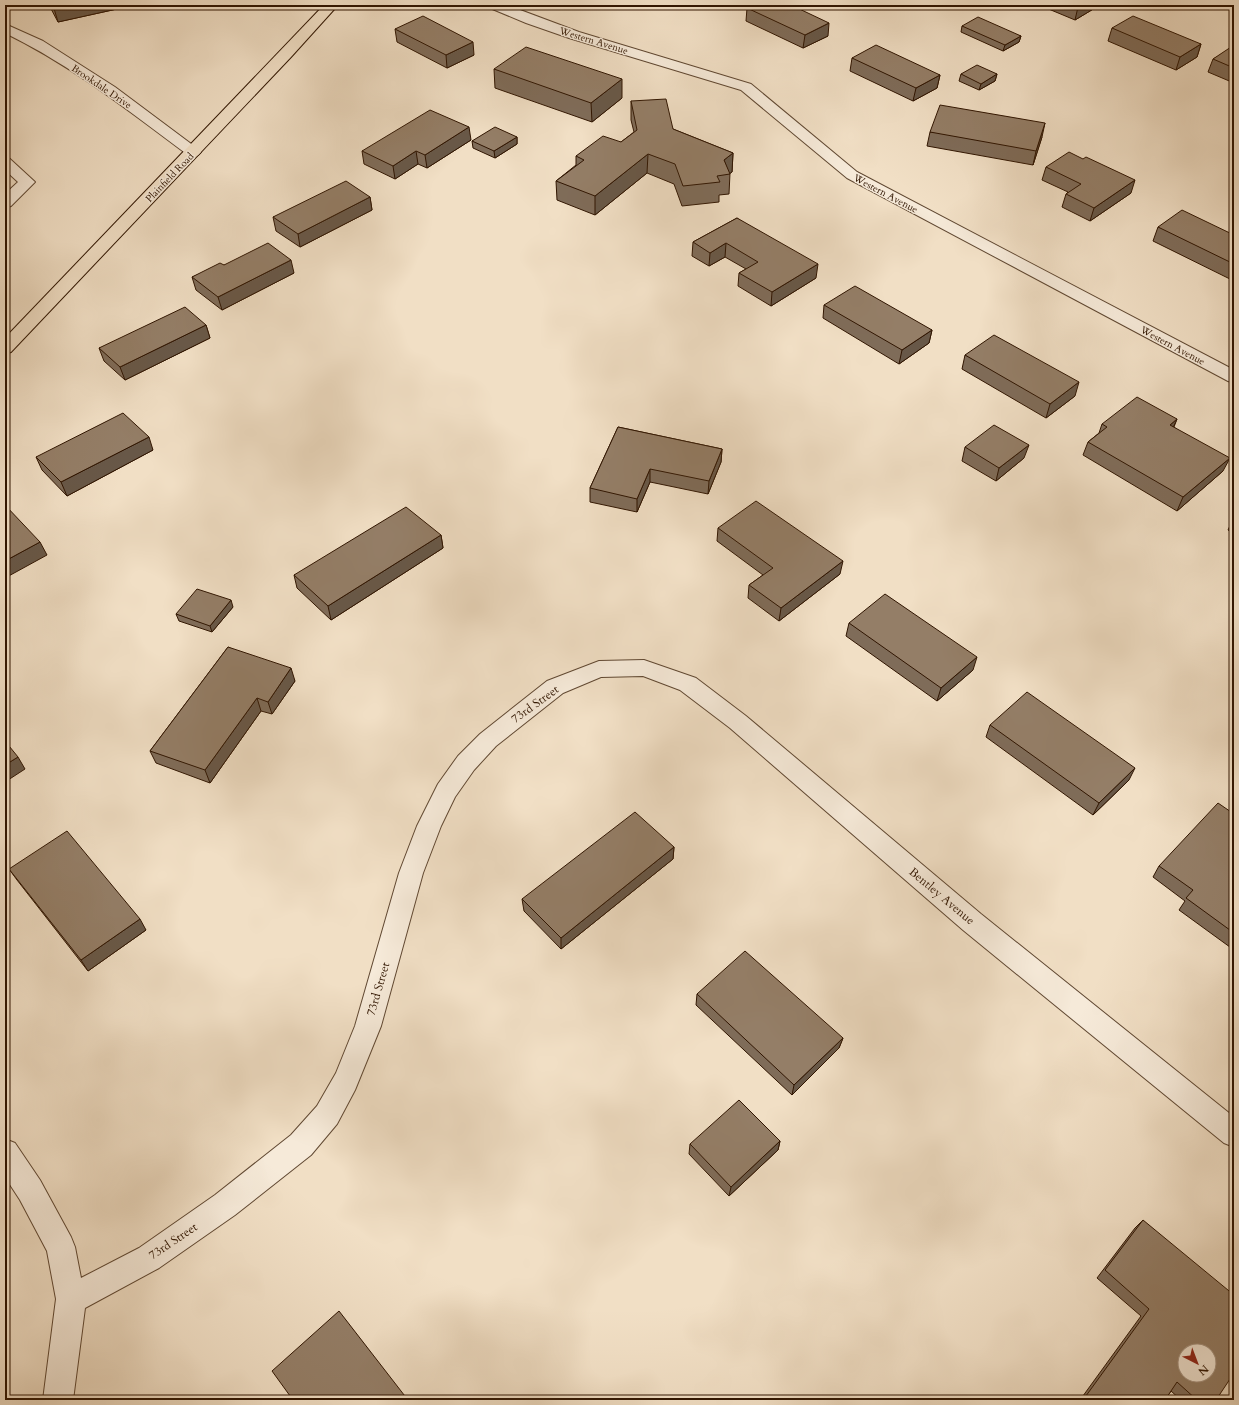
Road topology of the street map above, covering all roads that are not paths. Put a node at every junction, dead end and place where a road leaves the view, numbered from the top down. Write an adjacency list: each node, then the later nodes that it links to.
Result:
1 (331, 5): 4 (main road, Plainfield Road)
2 (495, 5): 8 (street, Western Avenue)
3 (5, 28): 4 (street, Brookdale Drive)
4 (193, 152): 7 (main road, Plainfield Road)
5 (5, 162): 6 (street)
6 (5, 203)
7 (8, 341)
8 (1234, 377)
9 (644, 668): 10 (street, Bentley Avenue); 12 (street, 73rd Street)
10 (1234, 1134)
11 (5, 1153): 12 (street)
12 (70, 1299): 13 (street)
13 (58, 1400)

